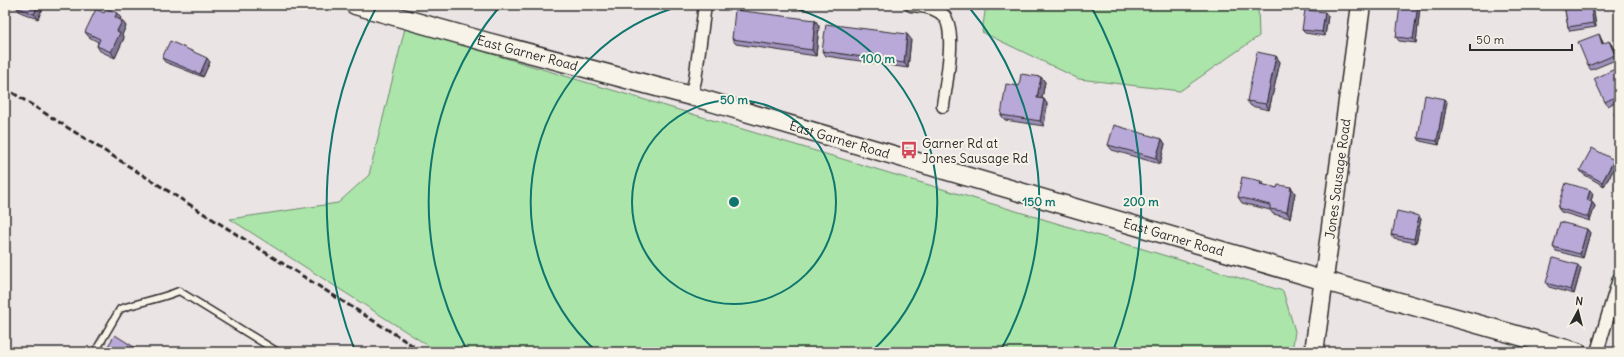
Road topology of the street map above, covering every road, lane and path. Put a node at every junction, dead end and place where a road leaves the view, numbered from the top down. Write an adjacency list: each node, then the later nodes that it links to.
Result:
1 (355, 5): 5 (main road, East Garner Road)
2 (705, 5): 5 (street)
3 (911, 5): 6 (street)
4 (1361, 5): 8 (main road, Jones Sausage Road)
5 (691, 96): 8 (main road, East Garner Road)
6 (943, 106)
7 (1619, 279): 13 (street)
8 (1325, 281): 11 (main road, Jones Sausage Road); 12 (main road, East Garner Road)
9 (95, 352): 10 (lane)
10 (278, 352)
11 (1314, 352)
12 (1577, 352)
13 (1597, 352)

